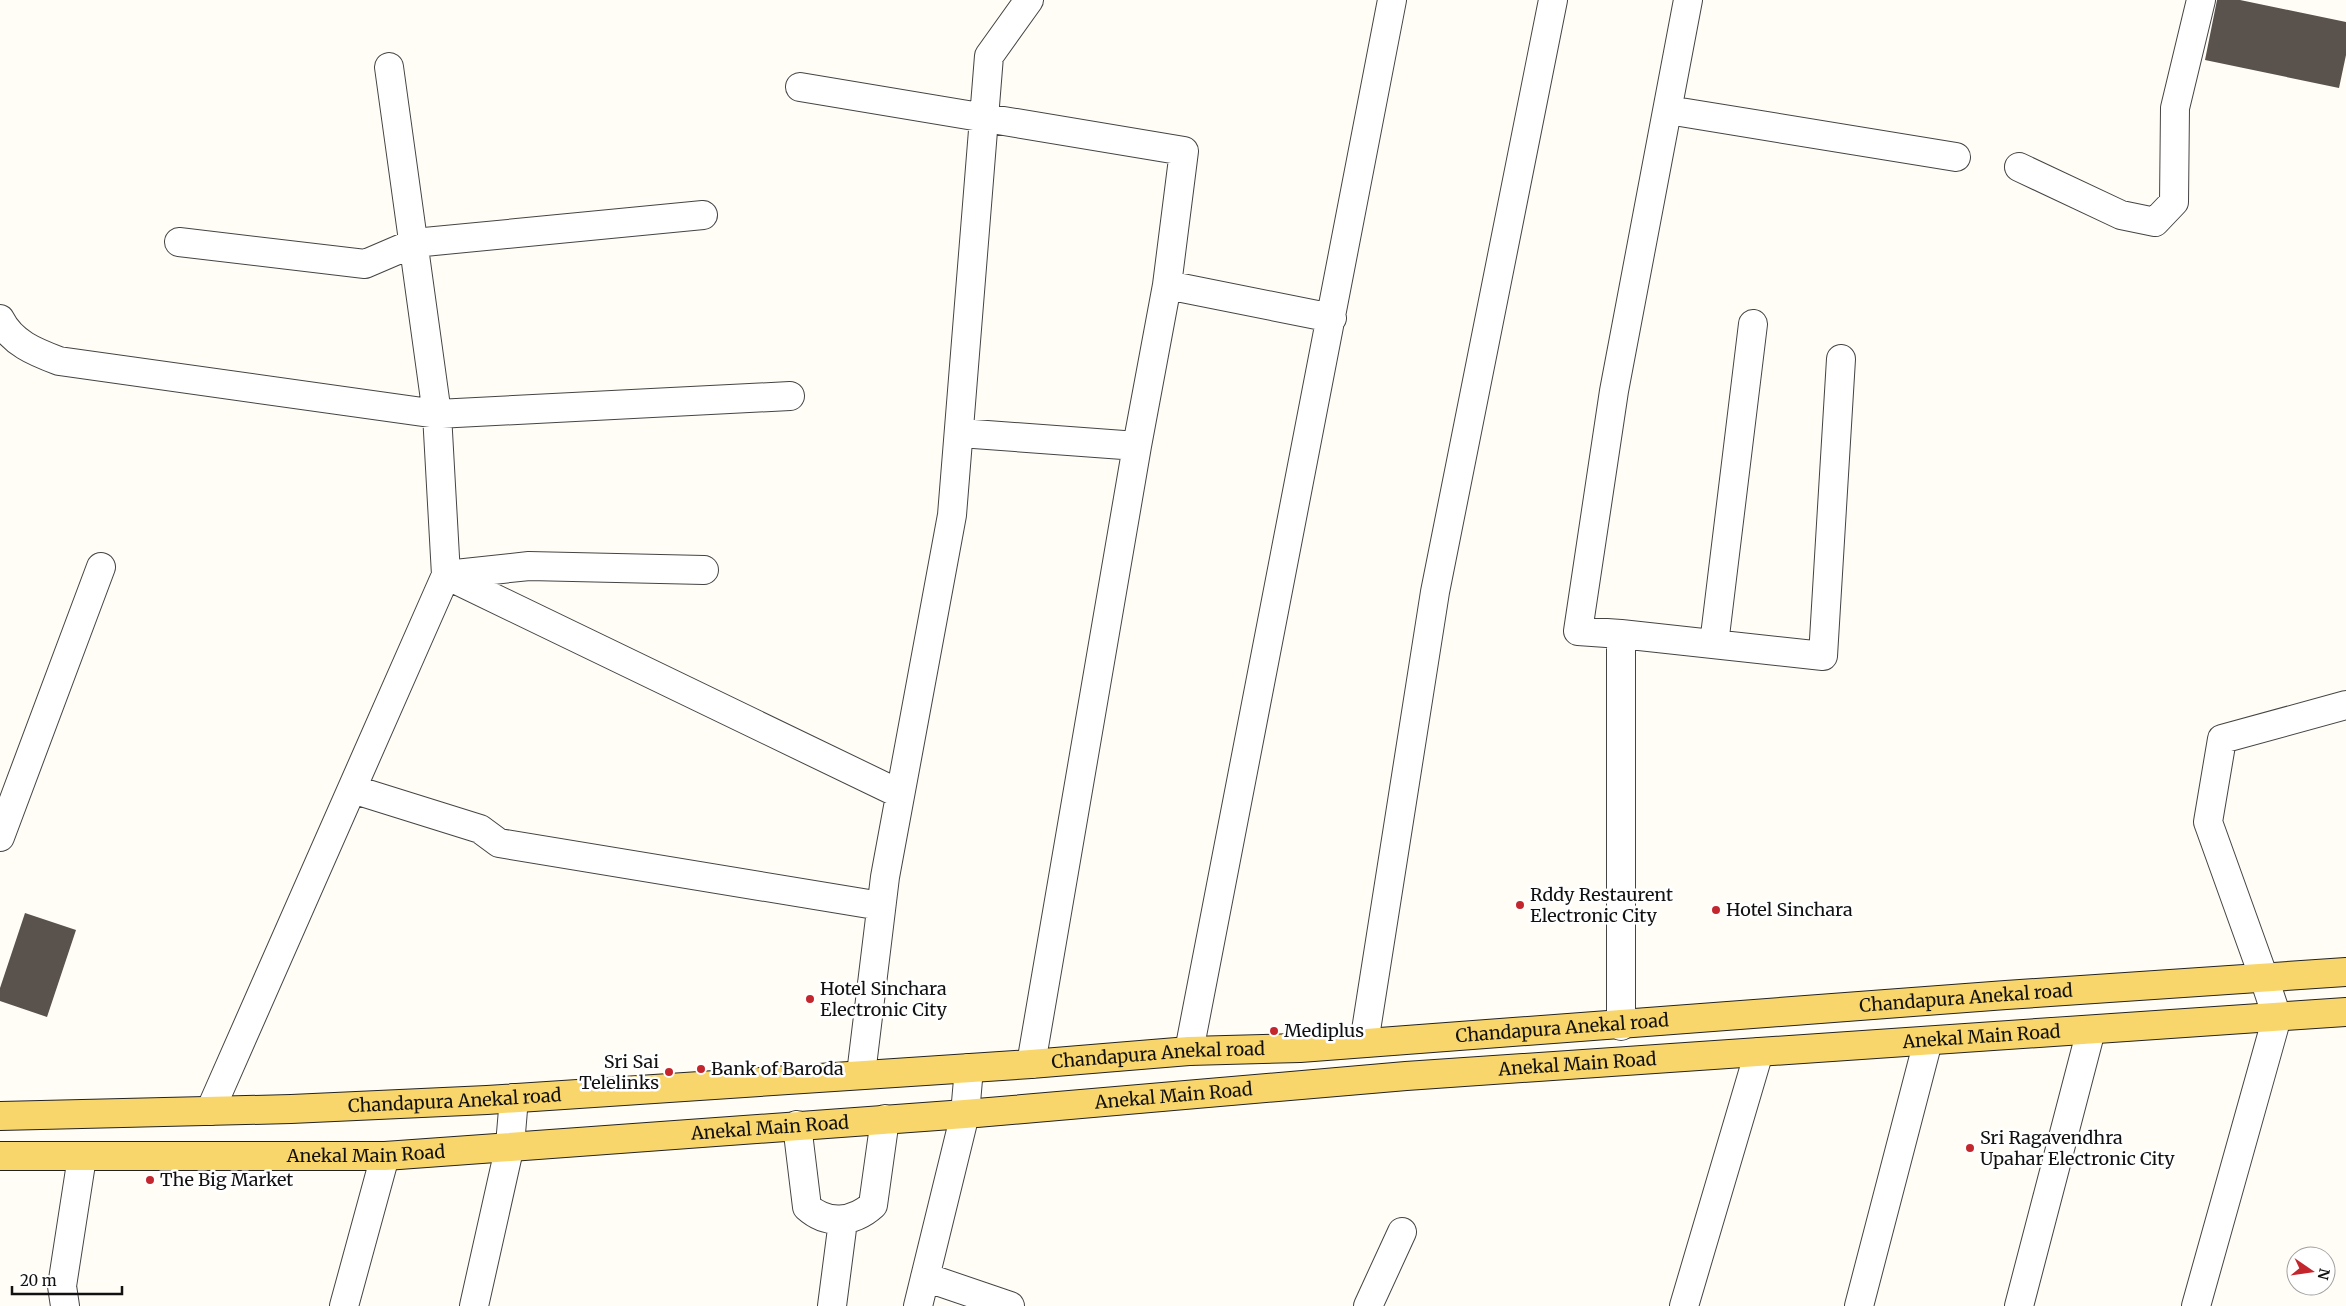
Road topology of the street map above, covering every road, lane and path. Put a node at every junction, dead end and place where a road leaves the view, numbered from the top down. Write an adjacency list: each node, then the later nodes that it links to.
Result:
1 (1029, 0): 9 (street)
2 (1392, 0): 16 (street)
3 (1553, 0): 41 (street)
4 (1688, 0): 8 (street)
5 (2201, 0): 11 (street)
6 (389, 67): 14 (street)
7 (800, 87): 9 (street)
8 (1668, 110): 10 (street); 27 (street)
9 (983, 118): 15 (street); 22 (street)
10 (1956, 157)
11 (2019, 167)
12 (703, 215): 14 (street)
13 (178, 242): 14 (street)
14 (414, 243): 21 (street)
15 (1167, 285): 16 (street); 23 (street)
16 (1332, 318): 42 (street)
17 (0, 319): 21 (street)
18 (1753, 324): 28 (street)
19 (1841, 359): 28 (street)
20 (790, 396): 21 (street)
21 (437, 414): 26 (street)
22 (960, 433): 23 (street); 31 (street)
23 (1137, 446): 44 (street)
24 (101, 567): 32 (street)
25 (704, 570): 26 (street)
26 (446, 575): 30 (street); 31 (street)
27 (1621, 634): 28 (street); 38 (street)
28 (1714, 644)
29 (2346, 705): 35 (street)
30 (352, 789): 33 (street); 48 (street)
31 (900, 794): 33 (street)
32 (0, 837)
33 (881, 906): 46 (street)
34 (2346, 972): 35 (main road, Chandapura Anekal road)
35 (2264, 978): 37 (street); 38 (main road, Chandapura Anekal road)
36 (2346, 1012): 37 (main road, Anekal Main Road)
37 (2276, 1017): 39 (main road, Anekal Main Road); 70 (street)
38 (1621, 1026): 41 (main road, Chandapura Anekal road)
39 (2091, 1030): 40 (main road, Anekal Main Road); 69 (street)
40 (1928, 1041): 43 (main road, Anekal Main Road); 68 (street)
41 (1364, 1043): 42 (main road, Chandapura Anekal road)
42 (1189, 1051): 44 (main road, Chandapura Anekal road)
43 (1758, 1052): 49 (main road, Anekal Main Road); 67 (street)
44 (1032, 1064): 45 (main road, Chandapura Anekal road)
45 (969, 1068): 46 (main road, Chandapura Anekal road); 49 (street)
46 (861, 1074): 47 (main road, Chandapura Anekal road)
47 (514, 1098): 48 (main road, Chandapura Anekal road); 53 (street)
48 (210, 1111): 50 (main road, Chandapura Anekal road)
49 (965, 1114): 51 (main road, Anekal Main Road); 59 (street)
50 (0, 1116)
51 (885, 1119): 52 (main road, Anekal Main Road); 57 (street)
52 (797, 1124): 53 (main road, Anekal Main Road); 57 (street)
53 (510, 1145): 55 (main road, Anekal Main Road); 62 (street)
54 (0, 1156): 56 (main road, Anekal Main Road)
55 (385, 1156): 56 (main road, Anekal Main Road); 61 (street)
56 (82, 1157): 60 (street)
57 (843, 1221): 63 (street)
58 (1402, 1232): 66 (street)
59 (925, 1277): 64 (street); 65 (street)
60 (65, 1306)
61 (344, 1306)
62 (474, 1306)
63 (832, 1306)
64 (918, 1306)
65 (1010, 1306)
66 (1368, 1306)
67 (1684, 1306)
68 (1858, 1306)
69 (2019, 1306)
70 (2196, 1306)

